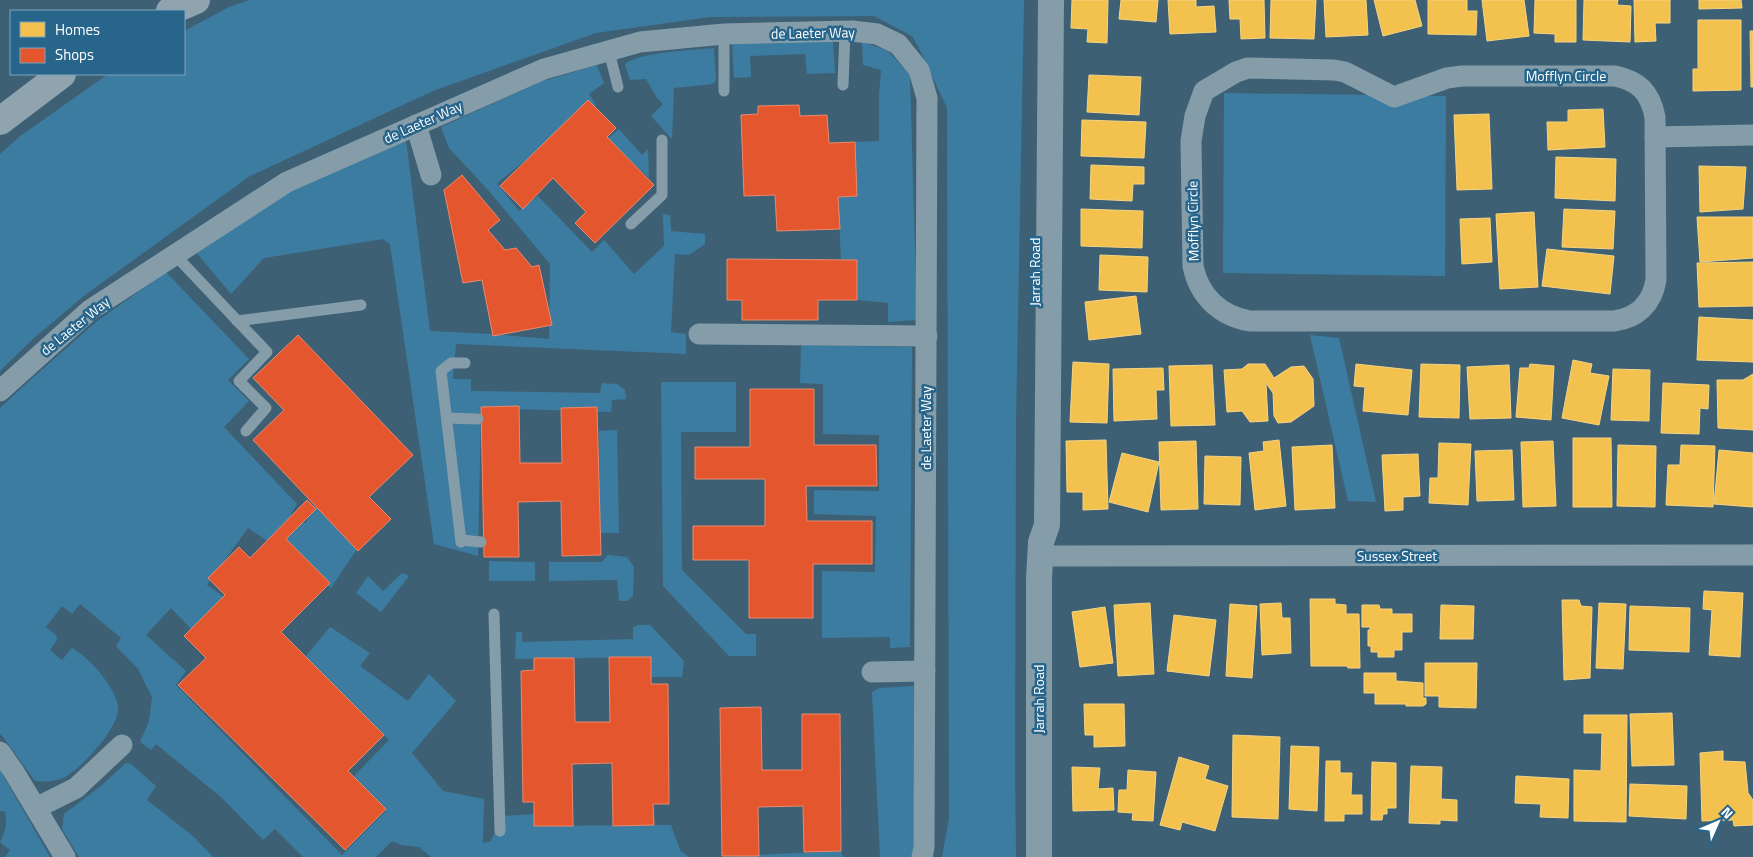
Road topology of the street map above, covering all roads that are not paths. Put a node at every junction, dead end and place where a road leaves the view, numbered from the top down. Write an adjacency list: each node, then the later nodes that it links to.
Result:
1 (196, 0): 4 (main road)
2 (1035, 0): 30 (street, Jarrah Road)
3 (1051, 0): 30 (street, Jarrah Road)
4 (172, 10)
5 (844, 31): 6 (street, de Laeter Way); 9 (lane); 23 (street, de Laeter Way)
6 (724, 34): 7 (street, de Laeter Way); 11 (lane)
7 (609, 51): 10 (lane); 13 (street, de Laeter Way)
8 (61, 75): 12 (main road)
9 (843, 85)
10 (618, 88)
11 (724, 91)
12 (0, 121)
13 (416, 125): 17 (street); 19 (street, de Laeter Way)
14 (1753, 135): 15 (street)
15 (1655, 137): 15 (street, Mofflyn Circle)
16 (662, 140): 18 (lane)
17 (432, 175)
18 (632, 224)
19 (175, 254): 21 (lane); 25 (street, de Laeter Way)
20 (361, 305): 21 (lane)
21 (237, 321): 28 (lane)
22 (699, 334): 23 (street)
23 (927, 336): 34 (street, de Laeter Way)
24 (465, 363): 26 (lane)
25 (0, 391)
26 (447, 418): 27 (lane); 29 (lane)
27 (478, 419)
28 (246, 430)
29 (482, 542)
30 (1041, 549): 31 (street, Sussex Street); 41 (street, Jarrah Road)
31 (1753, 555)
32 (494, 614): 38 (lane)
33 (872, 672): 34 (street)
34 (925, 672): 40 (street, de Laeter Way)
35 (122, 746): 37 (street)
36 (0, 752): 37 (street)
37 (36, 808): 39 (street)
38 (500, 831)
39 (65, 857)
40 (922, 857)
41 (1039, 857)

